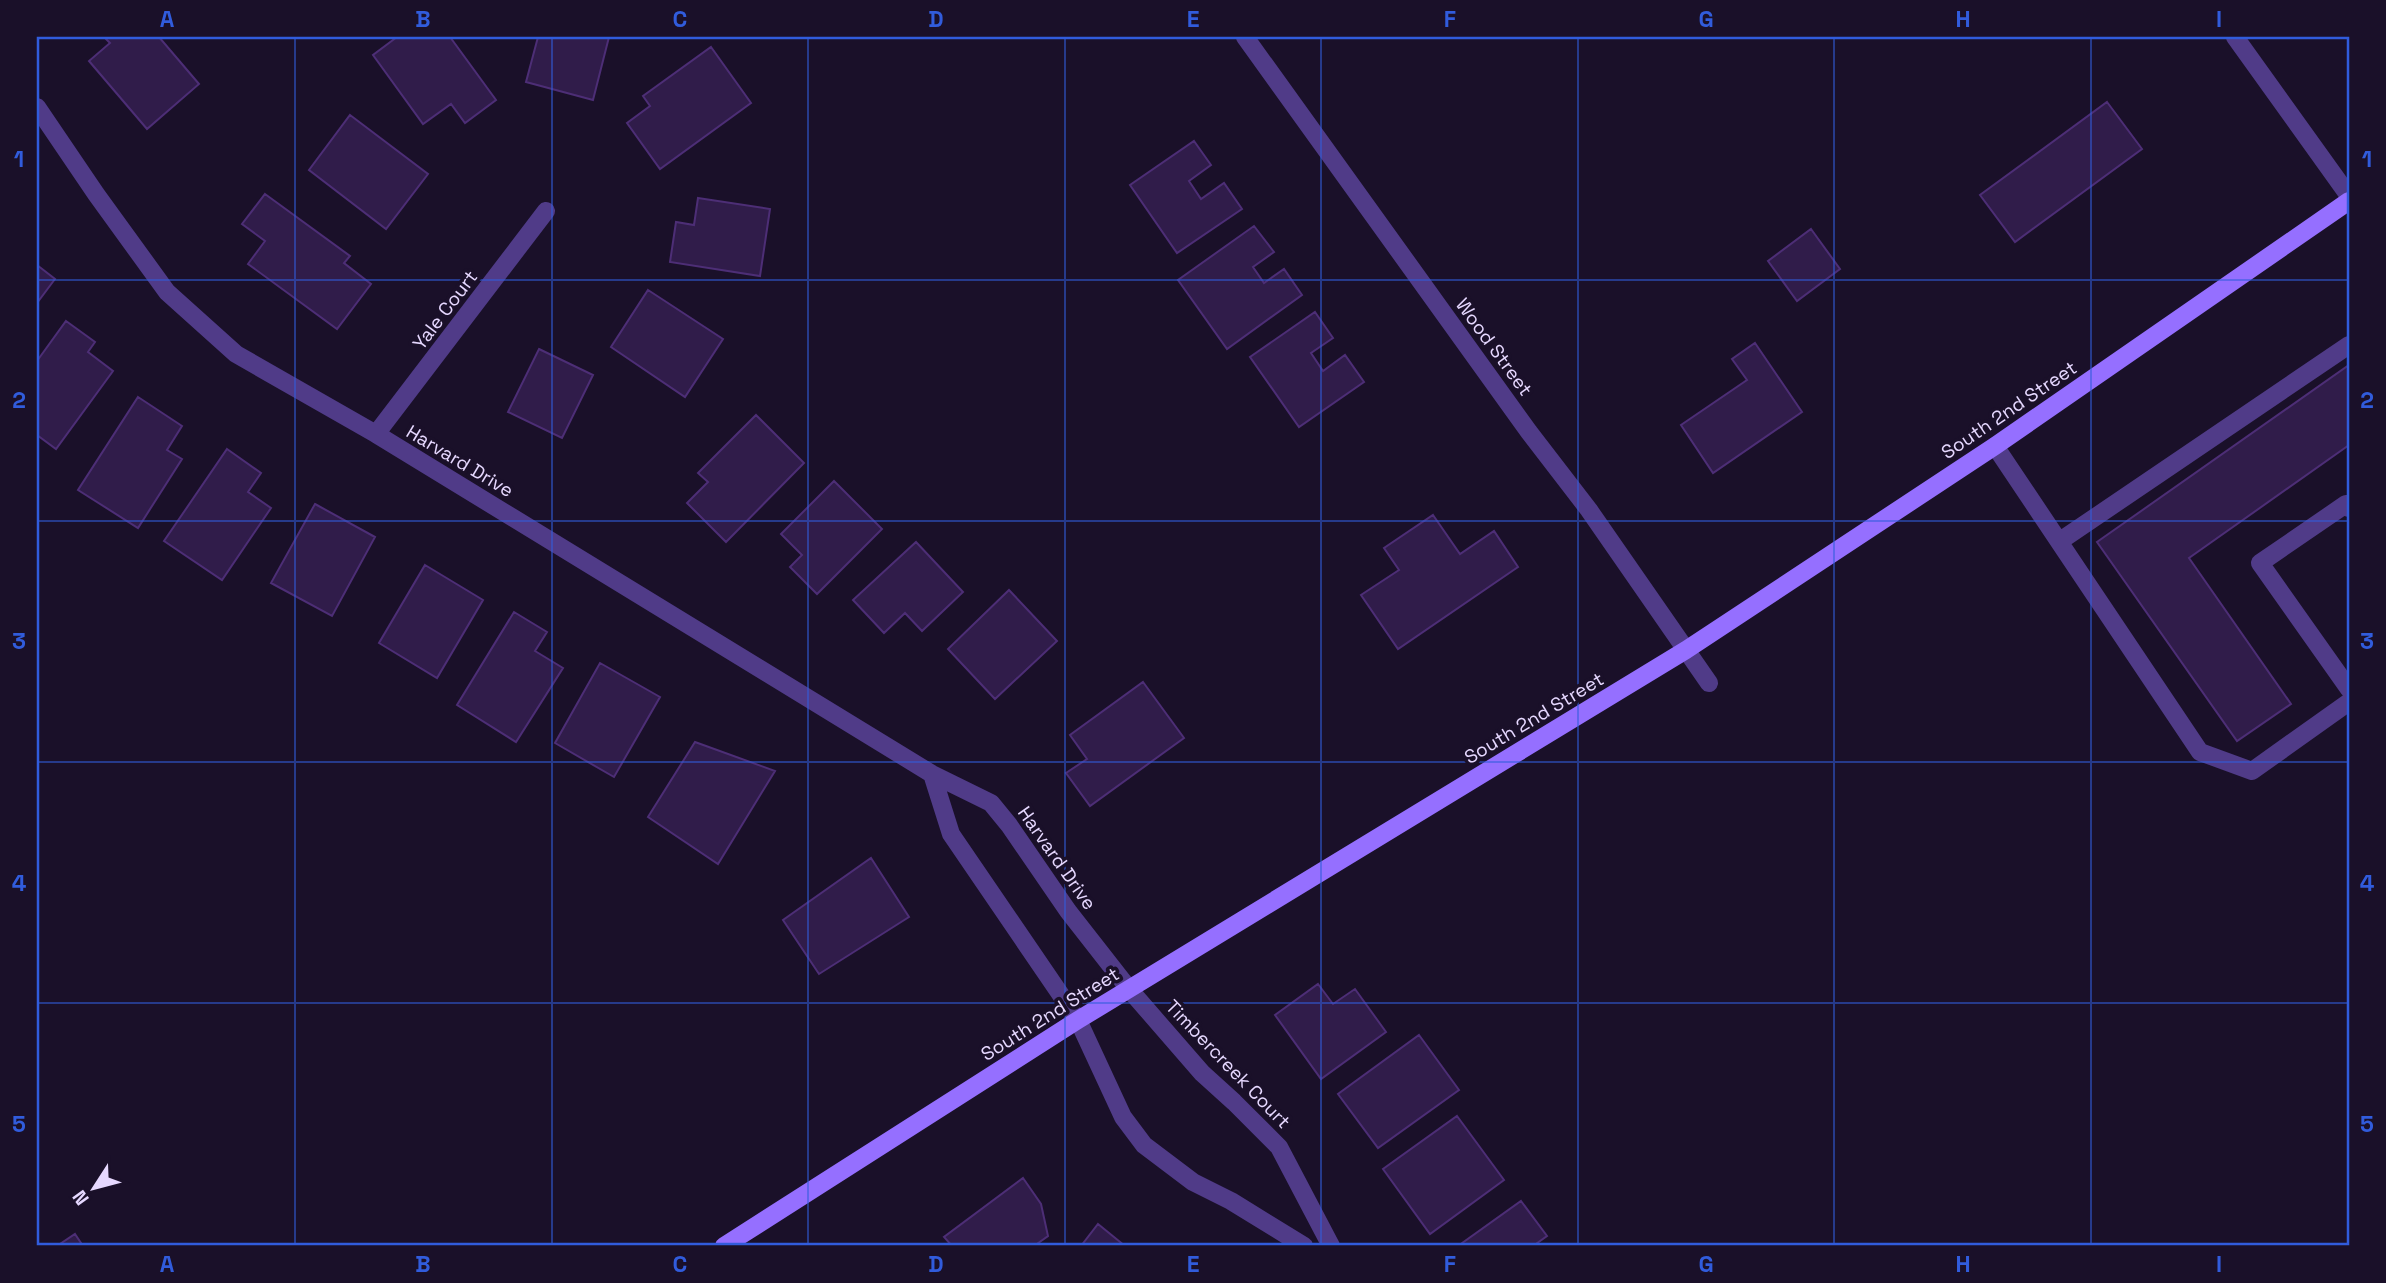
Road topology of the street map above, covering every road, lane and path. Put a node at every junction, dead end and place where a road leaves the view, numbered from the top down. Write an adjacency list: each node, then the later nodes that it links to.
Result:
1 (1245, 37): 11 (street, Wood Street)
2 (2235, 37): 4 (street)
3 (37, 107): 7 (street, Harvard Drive)
4 (2349, 199): 8 (main road, South 2nd Street)
5 (546, 211): 7 (street, Yale Court)
6 (2349, 345): 10 (street)
7 (376, 434): 15 (street, Harvard Drive)
8 (1995, 446): 10 (street); 11 (main road, South 2nd Street)
9 (2349, 508): 13 (street)
10 (2060, 541): 14 (street)
11 (1686, 650): 12 (street, Wood Street); 16 (main road, South 2nd Street)
12 (1709, 682)
13 (2349, 690)
14 (2349, 702)
15 (932, 774): 16 (street, Harvard Drive); 17 (street)
16 (1129, 989): 17 (main road, South 2nd Street); 20 (street, Timbercreek Court)
17 (1078, 1020): 18 (main road, South 2nd Street); 19 (street)
18 (724, 1246)
19 (1304, 1246)
20 (1331, 1246)

